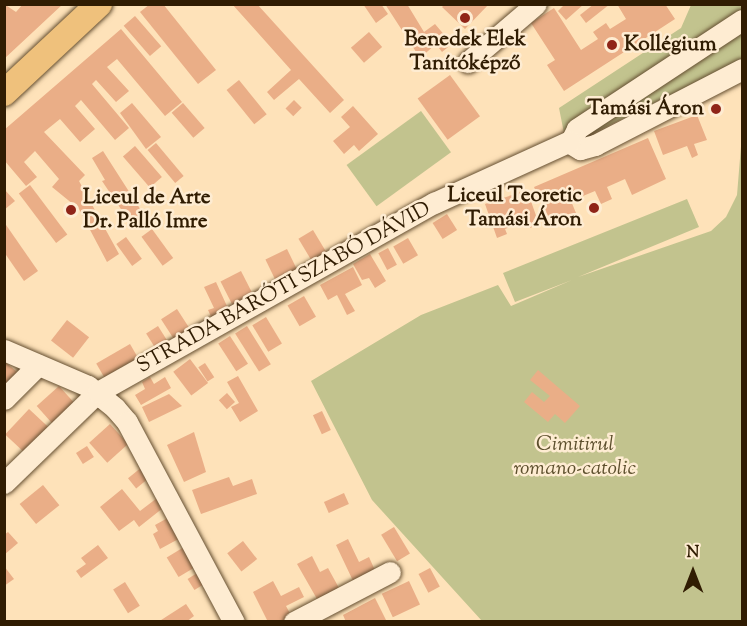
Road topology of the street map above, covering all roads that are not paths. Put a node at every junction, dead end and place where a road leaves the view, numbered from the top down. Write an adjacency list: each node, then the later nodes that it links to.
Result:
1 (99, 4): 6 (main road)
2 (536, 4): 4 (street)
3 (742, 20): 7 (street, STRADA BARÓTI SZABÓ DÁVID)
4 (468, 62)
5 (742, 69): 7 (street)
6 (4, 93)
7 (570, 141): 10 (street, STRADA BARÓTI SZABÓ DÁVID)
8 (4, 350): 9 (street)
9 (38, 365): 10 (street); 11 (street)
10 (98, 392): 12 (street, STRADA BARÓTI SZABÓ DÁVID); 14 (street)
11 (4, 399)
12 (4, 483)
13 (390, 572): 15 (street)
14 (234, 621)
15 (294, 621)

